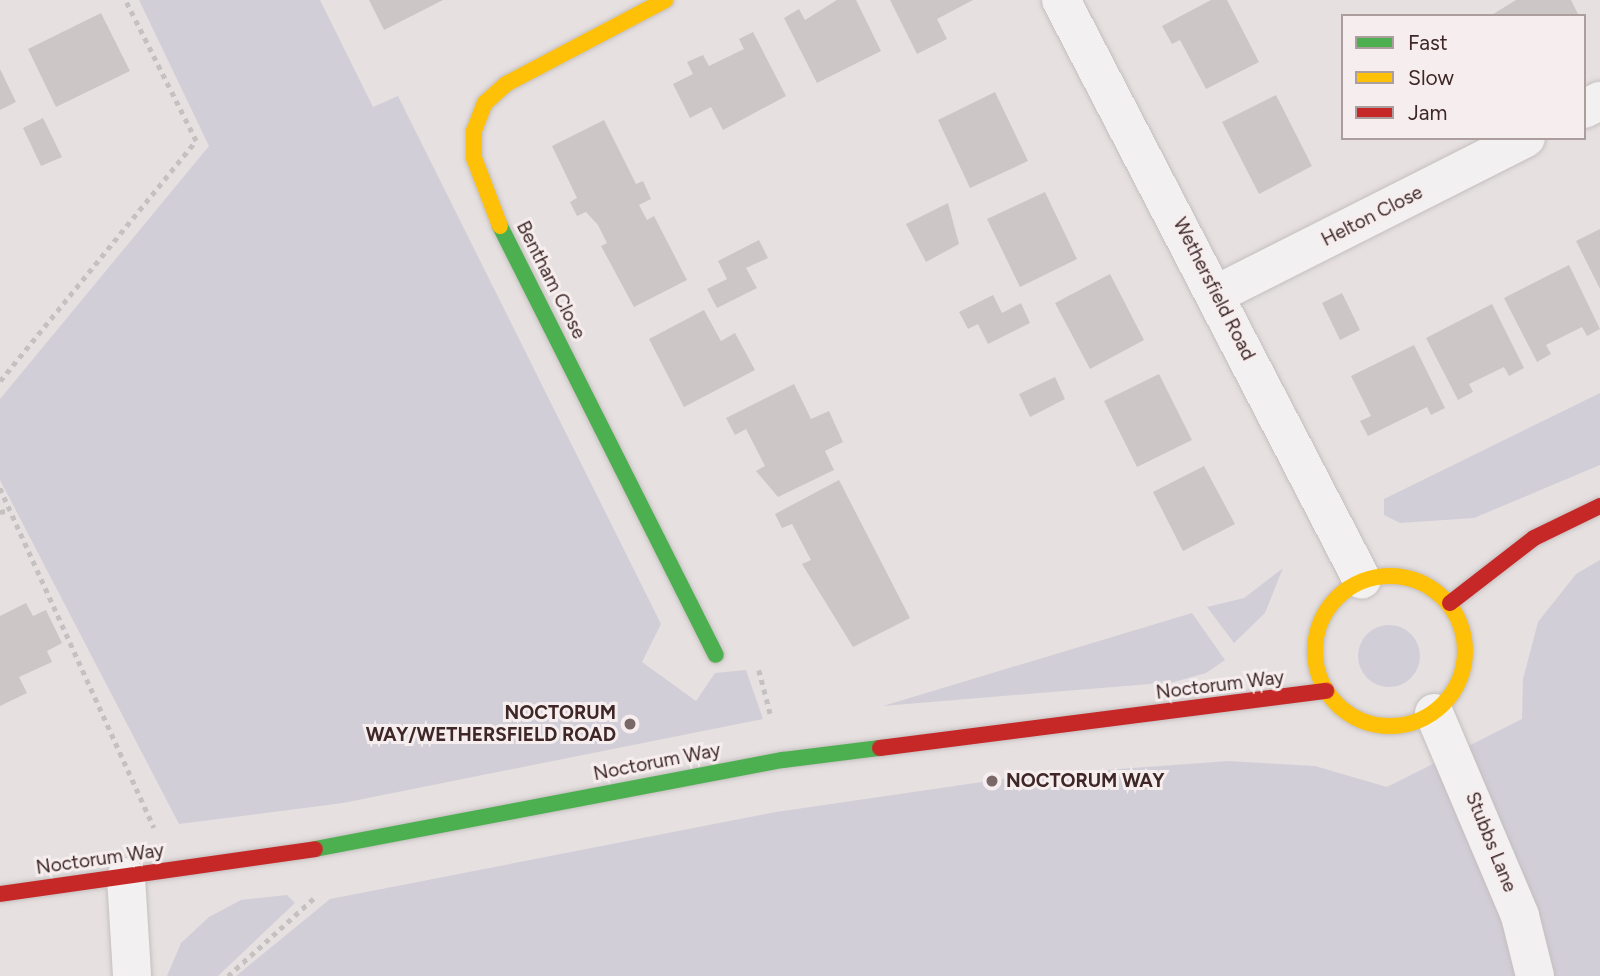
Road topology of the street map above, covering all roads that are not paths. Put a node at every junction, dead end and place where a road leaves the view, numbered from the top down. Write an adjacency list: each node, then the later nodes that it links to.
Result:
1 (665, 0): 8 (street, Bentham Close)
2 (1061, 0): 4 (street, Wethersfield Road)
3 (1522, 140): 4 (street, Helton Close)
4 (1217, 294): 6 (street, Wethersfield Road)
5 (1600, 506): 7 (street)
6 (1362, 580): 7 (street); 9 (street)
7 (1450, 603): 10 (street)
8 (716, 655)
9 (1326, 691): 10 (street); 11 (street, Noctorum Way)
10 (1434, 713): 14 (street, Stubbs Lane)
11 (125, 877): 12 (street, Noctorum Way); 13 (street)
12 (0, 894)
13 (132, 976)
14 (1535, 976)

